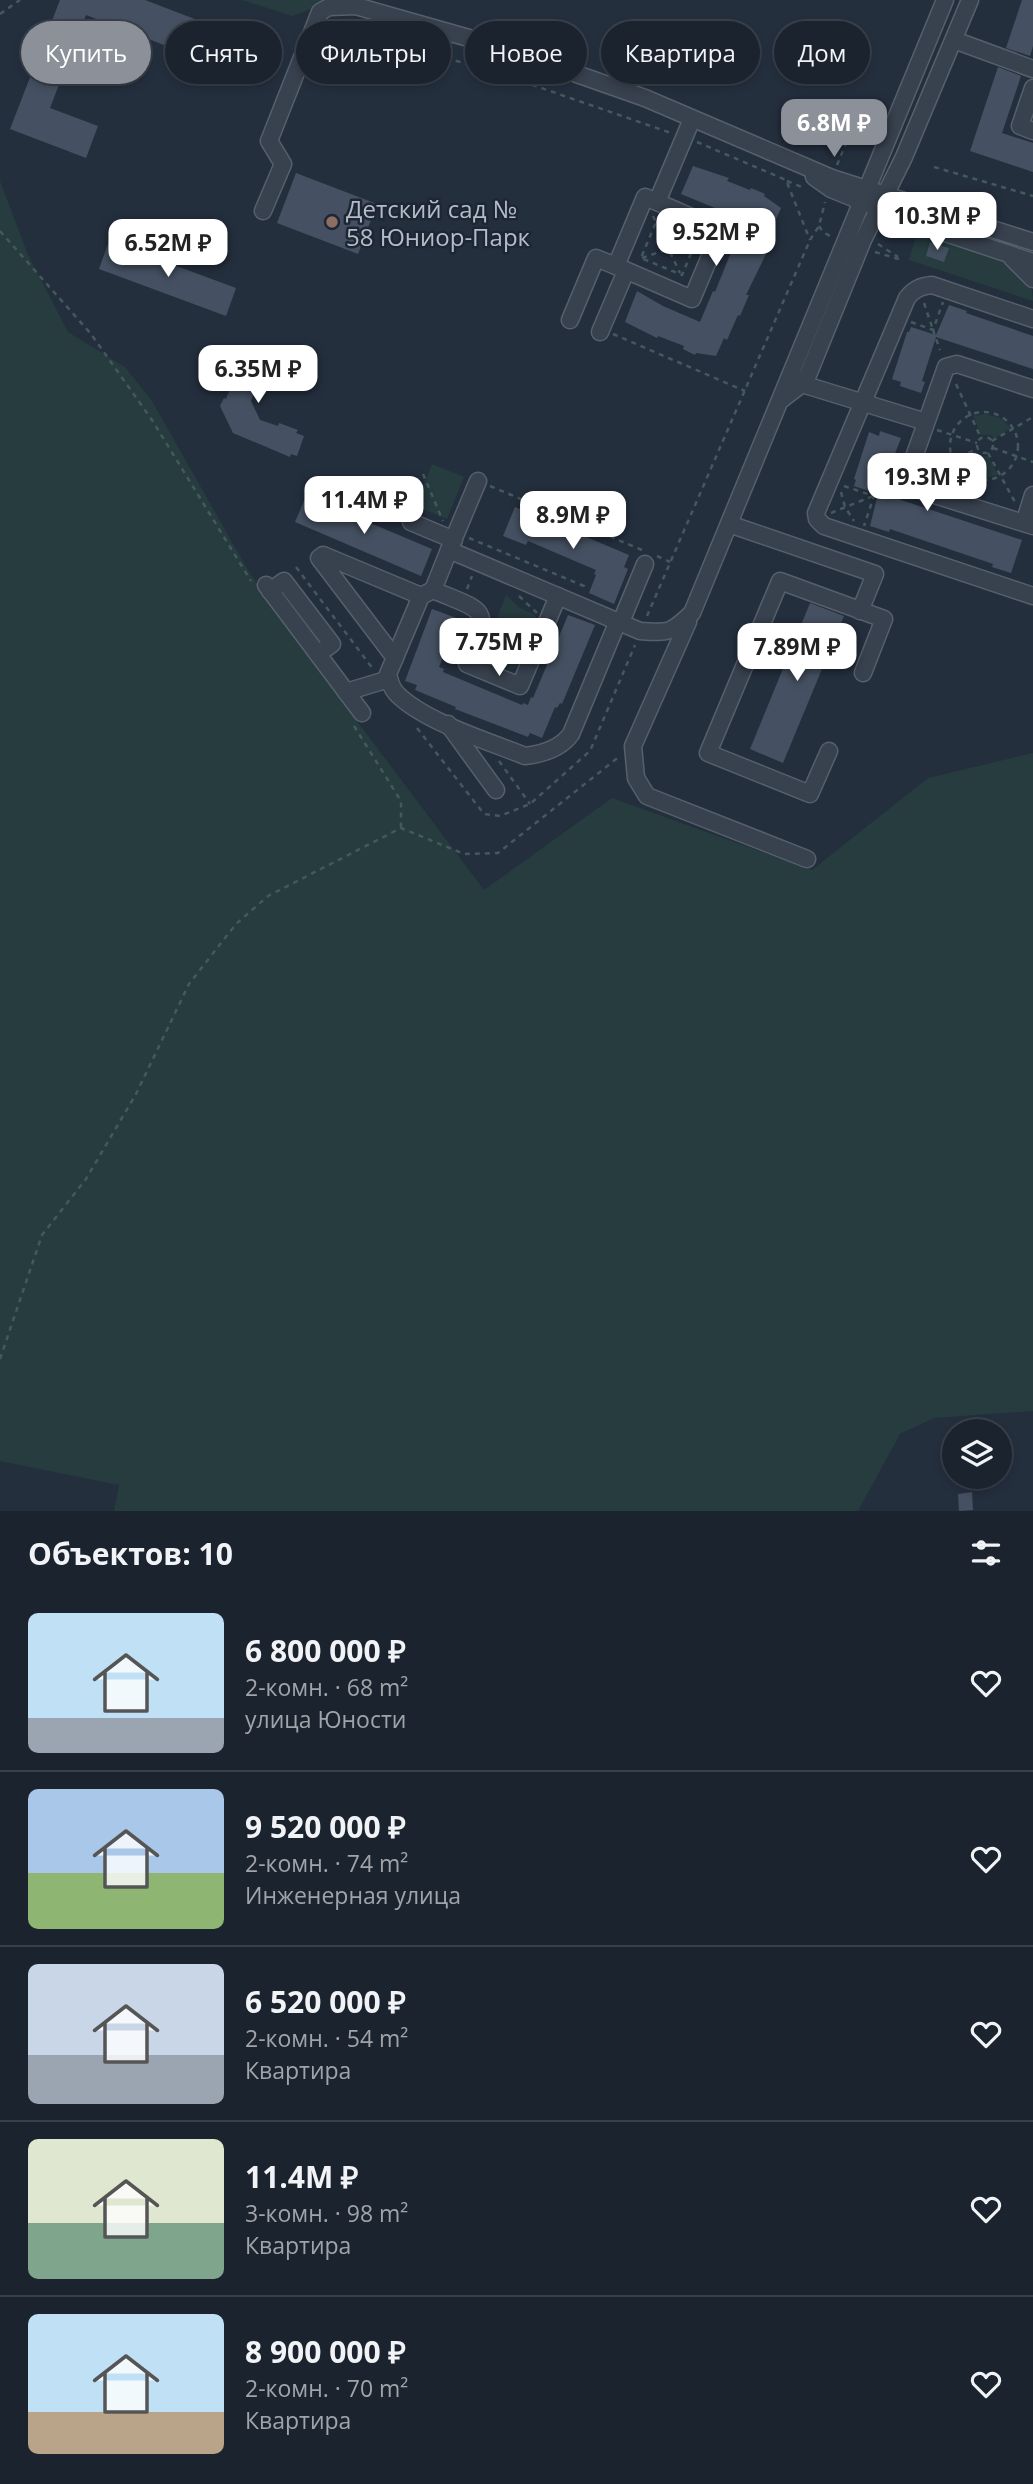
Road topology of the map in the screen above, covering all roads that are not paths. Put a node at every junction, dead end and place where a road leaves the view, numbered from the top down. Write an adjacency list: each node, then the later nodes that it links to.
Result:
1 (945, 0): 9 (street)
2 (978, 0): 3 (street)
3 (968, 6): 4 (street)
4 (954, 40): 5 (street); 11 (street)
5 (1033, 69)
6 (1033, 88): 8 (street)
7 (692, 119): 9 (street); 10 (street); 12 (street)
8 (1033, 131)
9 (865, 195): 11 (street); 23 (street)
10 (651, 200): 16 (street); 16 (street)
11 (882, 201): 13 (street); 14 (street); 21 (street)
12 (263, 211)
13 (1033, 242)
14 (1007, 254): 15 (street); 17 (street)
15 (1033, 262)
16 (621, 269): 19 (street); 20 (street)
17 (1033, 279)
18 (1033, 319): 24 (street)
19 (570, 320)
20 (600, 332)
21 (802, 384): 23 (street); 24 (street)
22 (1033, 389): 25 (street)
23 (778, 402): 30 (street)
24 (862, 402): 25 (street); 36 (street)
25 (925, 424): 29 (street)
26 (478, 481): 31 (street)
27 (1033, 495): 29 (street)
28 (411, 522): 31 (street)
29 (1027, 523)
30 (729, 524): 37 (street); 38 (street)
31 (452, 540): 34 (street); 35 (street)
32 (649, 557): 39 (street)
33 (264, 588): 43 (street)
34 (427, 593): 35 (street); 40 (street); 40 (street)
35 (558, 596): 39 (street)
36 (1033, 596)
37 (860, 611): 41 (street); 46 (street)
38 (692, 613): 39 (street); 48 (street)
39 (619, 622): 45 (street)
40 (395, 658): 42 (street)
41 (863, 673)
42 (389, 679): 43 (street); 45 (street)
43 (346, 692): 44 (street)
44 (356, 717)
45 (448, 724): 47 (street)
46 (829, 751)
47 (496, 790)
48 (807, 859)

